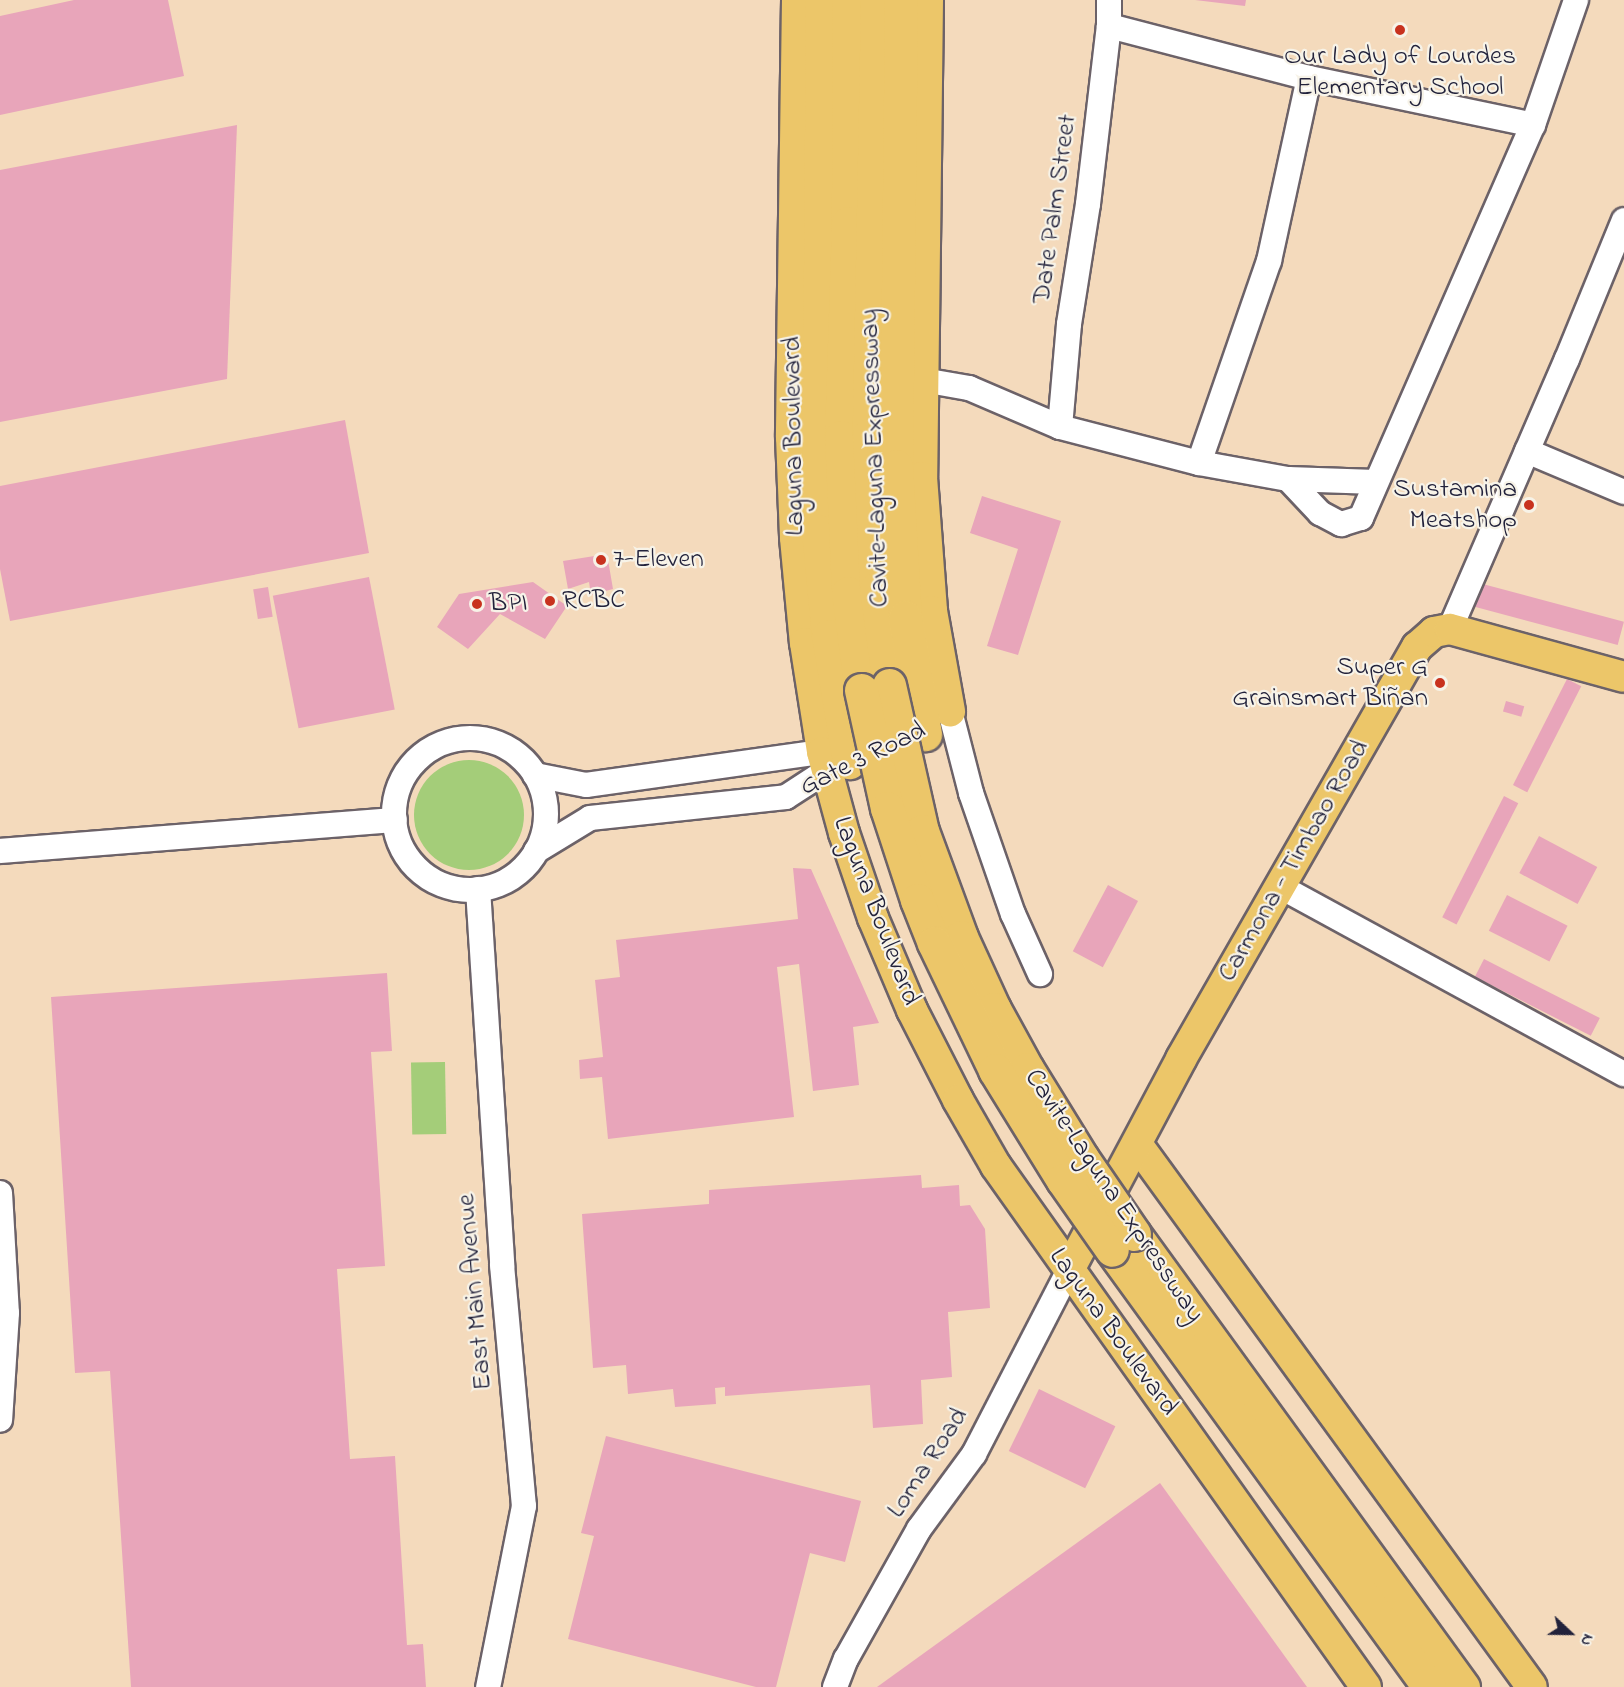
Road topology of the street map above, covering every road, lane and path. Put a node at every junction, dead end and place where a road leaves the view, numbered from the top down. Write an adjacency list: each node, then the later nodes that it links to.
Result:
1 (797, 0): 24 (main road, Laguna Boulevard)
2 (822, 0): 24 (highway)
3 (849, 0): 22 (highway, Cavite–Laguna Expressway)
4 (877, 0): 22 (highway, Cavite–Laguna Expressway)
5 (902, 0): 23 (highway)
6 (928, 0): 13 (main road)
7 (1109, 0): 9 (street, Date Palm Street)
8 (1576, 0): 11 (street)
9 (1109, 26): 10 (street); 14 (street, Date Palm Street)
10 (1309, 78): 11 (street); 16 (street)
11 (1533, 125): 18 (street)
12 (1624, 220): 15 (street)
13 (923, 380): 14 (street); 23 (main road)
14 (1060, 427): 16 (street)
15 (1527, 451): 19 (street); 20 (street)
16 (1199, 463): 17 (street)
17 (1288, 479): 18 (street); 18 (street)
18 (1376, 482)
19 (1624, 492)
20 (1450, 629): 21 (main road); 29 (main road, Carmona - Timbao Road)
21 (1624, 677)
22 (875, 688): 35 (highway, Cavite–Laguna Expressway, bridge)
23 (932, 719): 24 (main road, Gate 3 Road); 31 (street)
24 (835, 757): 25 (street, Gate 3 Road); 27 (street, Gate 3 Road); 36 (main road, Laguna Boulevard)
25 (535, 775): 26 (street); 27 (street)
26 (394, 820): 28 (street); 30 (street)
27 (536, 850): 30 (street)
28 (0, 851)
29 (1279, 886): 32 (street); 33 (main road, Carmona - Timbao Road)
30 (478, 889): 38 (street, East Main Avenue)
31 (1040, 974)
32 (1624, 1074)
33 (1137, 1144): 36 (main road, Carmona - Timbao Road); 43 (main road)
34 (0, 1193): 37 (street)
35 (1123, 1242): 41 (highway, Cavite–Laguna Expressway); 42 (highway, Cavite–Laguna Expressway)
36 (1069, 1270): 39 (street, Loma Road); 40 (main road, Laguna Boulevard)
37 (0, 1420)
38 (488, 1687)
39 (835, 1687)
40 (1366, 1687)
41 (1429, 1687)
42 (1463, 1687)
43 (1532, 1687)

